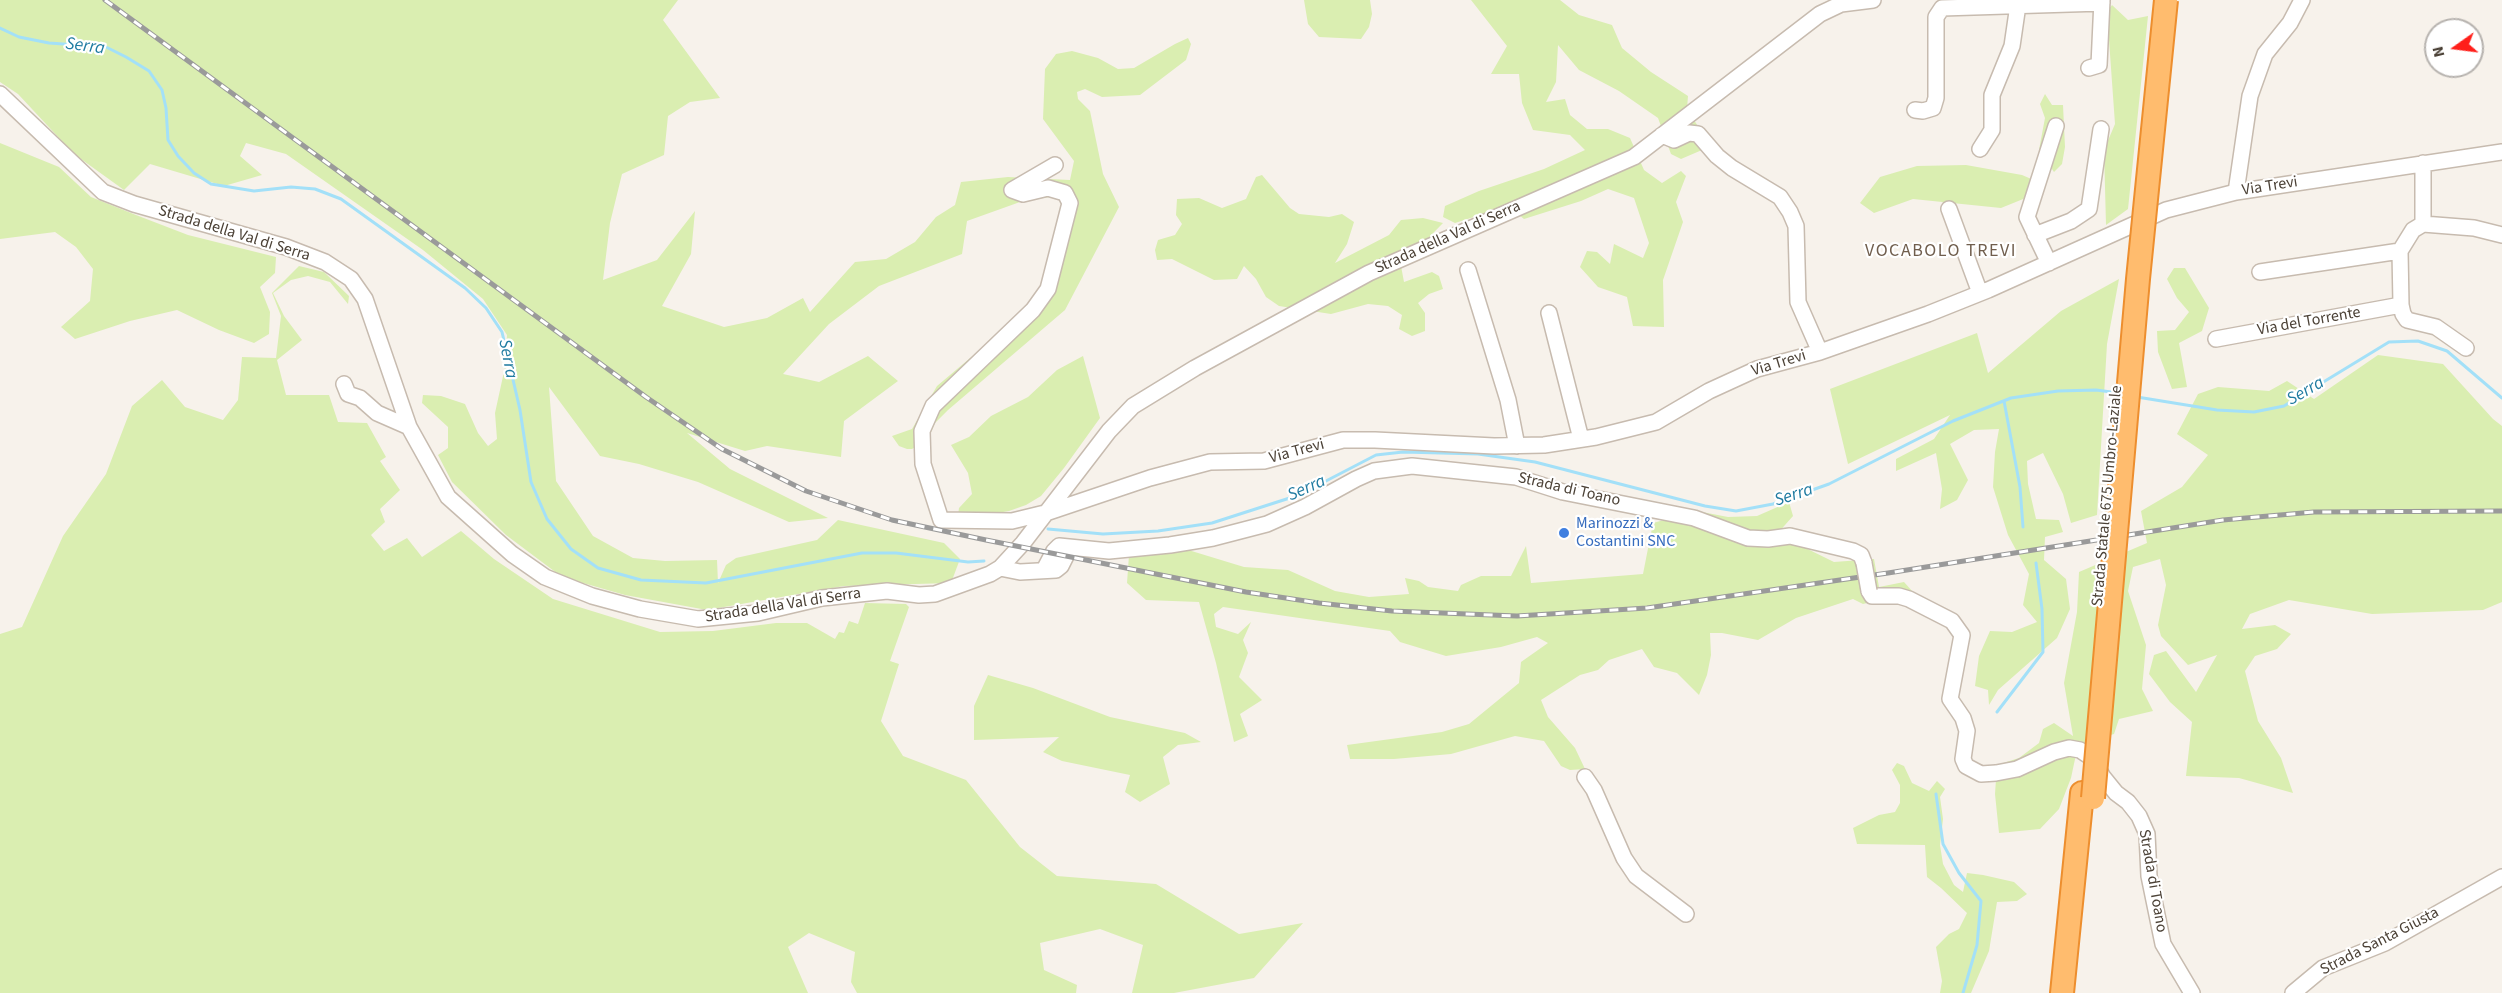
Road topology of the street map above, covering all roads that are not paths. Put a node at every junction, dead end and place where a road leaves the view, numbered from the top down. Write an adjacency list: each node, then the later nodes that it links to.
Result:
1 (1873, 0): 12 (street, Strada della Val di Serra)
2 (2155, 0): 39 (highway, Strada Statale 675 Umbro-Laziale)
3 (2166, 0): 39 (highway, Strada Statale 675 Umbro-Laziale, bridge)
4 (2302, 0): 17 (street)
5 (2102, 1): 6 (street); 7 (street)
6 (2018, 6): 9 (street); 13 (street)
7 (2089, 68)
8 (0, 94): 33 (street, Strada della Val di Serra)
9 (1915, 110)
10 (2056, 126): 20 (street)
11 (2101, 129): 20 (street)
12 (1662, 135): 31 (street); 36 (street, Strada della Val di Serra)
13 (1980, 149)
14 (2502, 152): 15 (street, Via Trevi)
15 (2423, 163): 17 (street, Via Trevi); 19 (street)
16 (1055, 165): 36 (street)
17 (2236, 192): 23 (street, Via Trevi)
18 (1949, 209): 26 (street)
19 (2423, 225): 21 (street); 22 (street)
20 (2035, 235): 23 (street)
21 (2502, 235)
22 (2400, 251): 25 (street); 27 (street)
23 (2049, 263): 26 (street, Via Trevi)
24 (1468, 270): 35 (street)
25 (2260, 272)
26 (1980, 293): 31 (street, Via Trevi)
27 (2401, 305): 29 (street, Via del Torrente); 30 (street)
28 (1549, 313): 34 (street)
29 (2216, 339)
30 (2466, 348)
31 (1820, 352): 34 (street, Via Trevi)
32 (344, 384): 33 (street)
33 (409, 427): 37 (street, Strada della Val di Serra)
34 (1581, 439): 35 (street, Via Trevi)
35 (1517, 446): 36 (street, Via Trevi)
36 (1049, 512): 37 (street, Strada della Val di Serra)
37 (1000, 568): 44 (street, Strada di Toano, bridge)
38 (1585, 777): 41 (street)
39 (2088, 795): 42 (highway, Strada Statale 675 Umbro-Laziale); 43 (highway, Strada Statale 675 Umbro-Laziale)
40 (2502, 877): 45 (street, Strada Santa Giusta)
41 (1686, 914)
42 (2062, 993)
43 (2076, 993)
44 (2192, 993)
45 (2293, 993)

